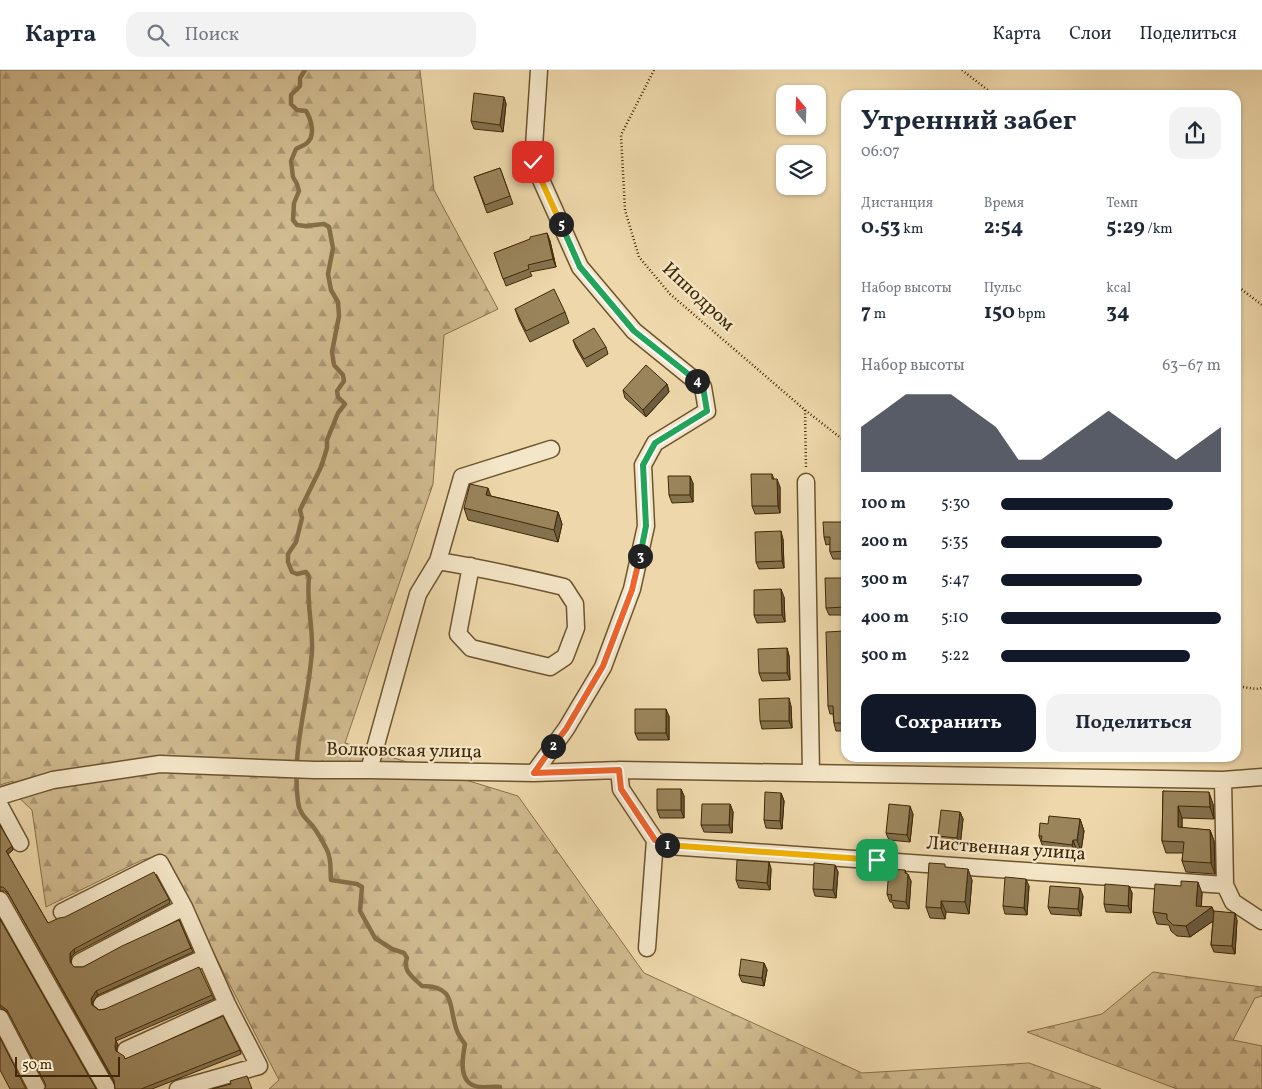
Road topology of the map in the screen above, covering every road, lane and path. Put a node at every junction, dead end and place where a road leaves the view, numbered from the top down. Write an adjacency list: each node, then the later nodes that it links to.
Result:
1 (539, 70): 17 (street)
2 (654, 70): 7 (path, Ипподром)
3 (962, 70): 4 (path)
4 (988, 90)
5 (1241, 289): 6 (path)
6 (1262, 305)
7 (805, 410): 8 (path, Ипподром); 10 (path)
8 (841, 438)
9 (551, 449): 11 (street)
10 (806, 482): 18 (street)
11 (438, 560): 12 (street); 15 (street)
12 (471, 566): 12 (street)
13 (1241, 687): 14 (path)
14 (1262, 688)
15 (368, 770): 17 (street, Волковская улица); 21 (street, Волковская улица)
16 (619, 770): 17 (street, Волковская улица); 18 (street, Волковская улица); 23 (street)
17 (534, 773)
18 (810, 773): 20 (street, Волковская улица)
19 (1262, 777): 20 (street, Волковская улица)
20 (1223, 780): 25 (street)
21 (0, 796)
22 (0, 806): 24 (street)
23 (655, 840): 25 (street, Лиственная улица); 30 (street)
24 (20, 844)
25 (1225, 885): 29 (street)
26 (0, 900): 38 (street)
27 (184, 907): 28 (street); 31 (street); 32 (street)
28 (62, 912)
29 (1262, 921)
30 (647, 948)
31 (206, 957): 33 (street); 34 (street)
32 (80, 962)
33 (102, 1004)
34 (227, 1004): 36 (street); 39 (street)
35 (0, 1018): 37 (street)
36 (126, 1050)
37 (37, 1089)
38 (107, 1089)
39 (178, 1089)

